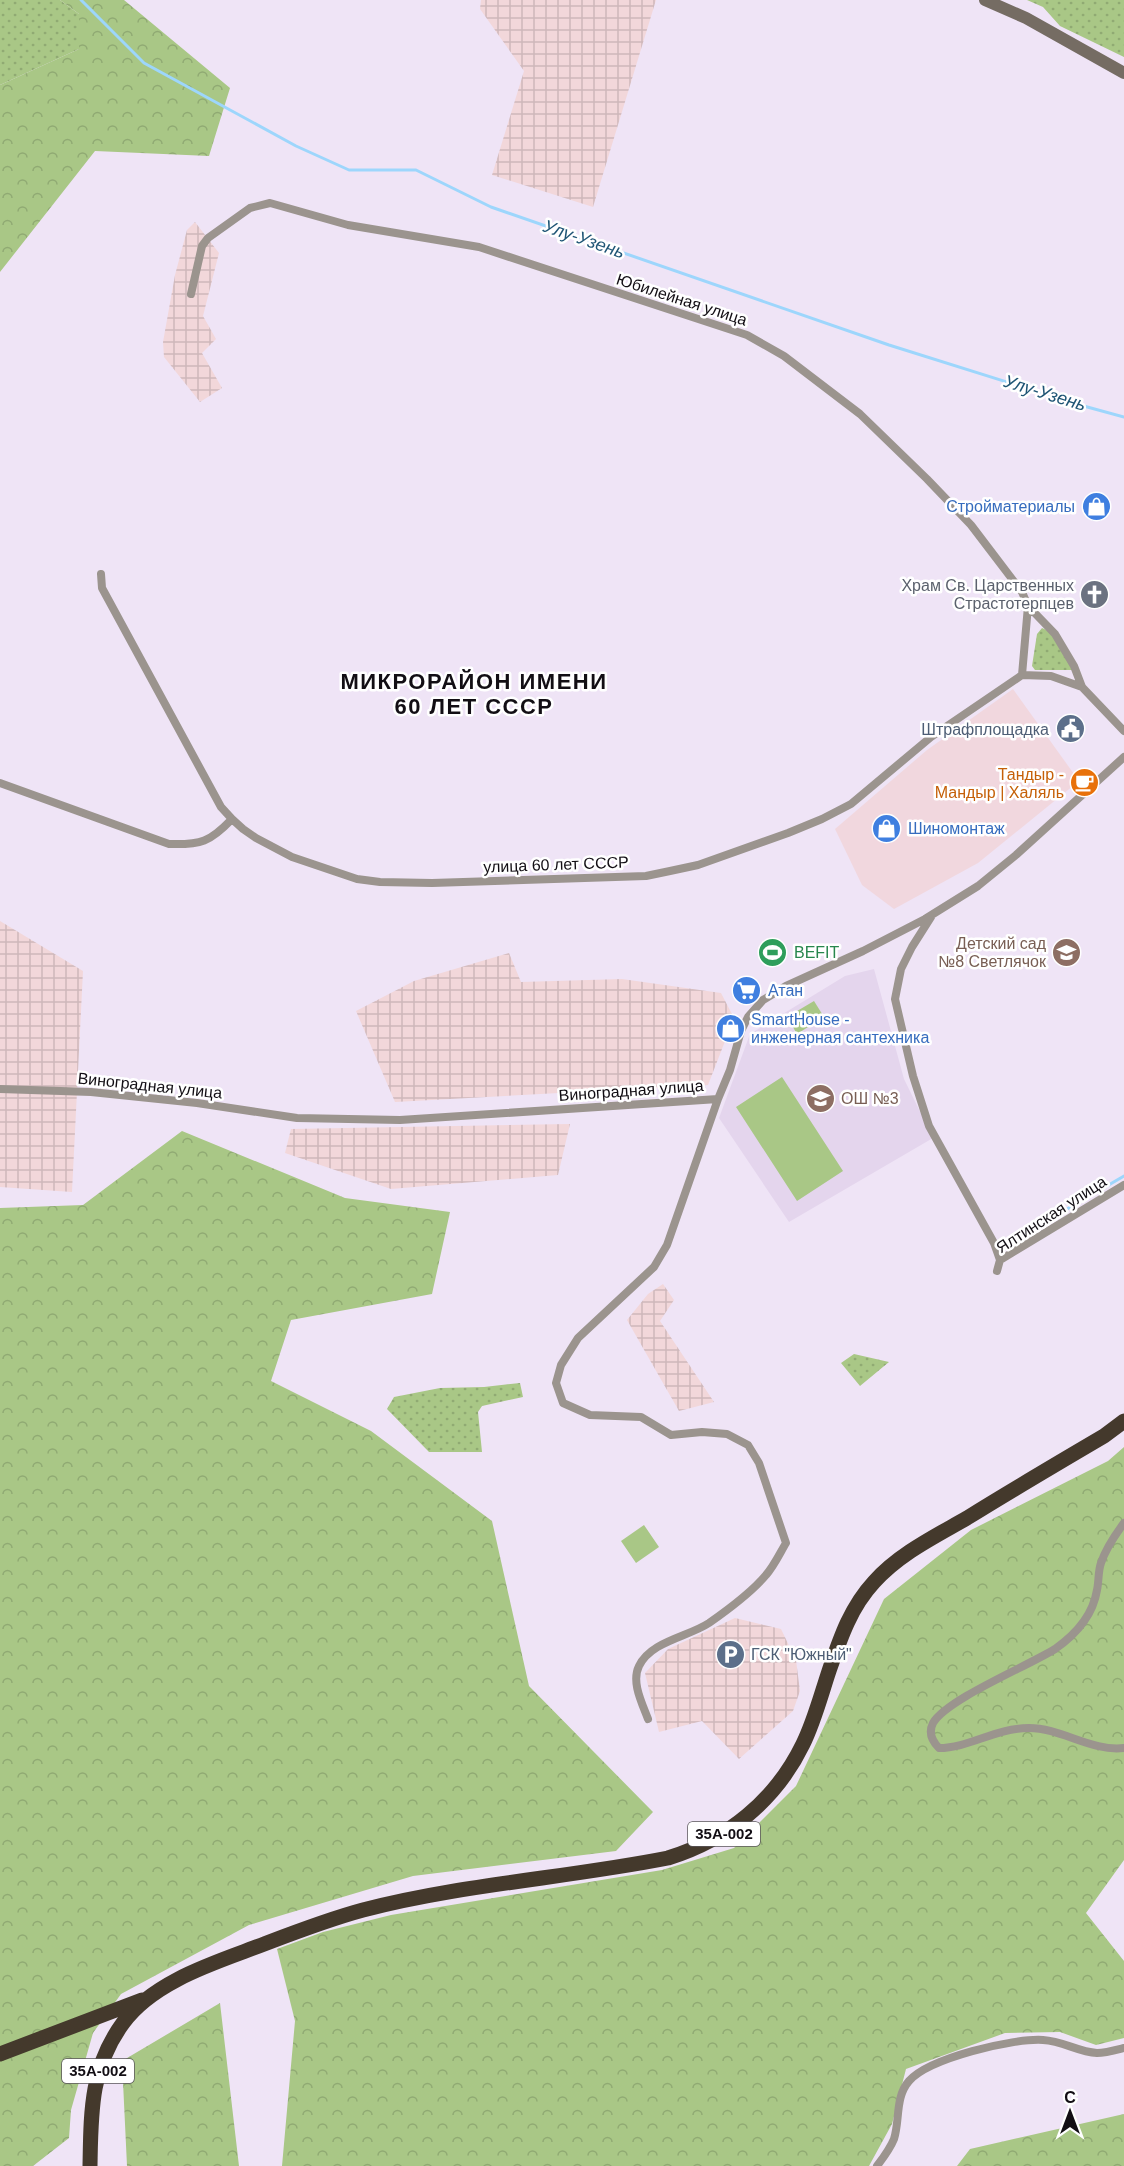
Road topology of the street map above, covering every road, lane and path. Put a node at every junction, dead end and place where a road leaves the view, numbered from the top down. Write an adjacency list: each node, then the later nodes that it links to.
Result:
1 (986, 0): 2 (street)
2 (1124, 73)
3 (190, 294): 5 (street, Юбилейная улица)
4 (101, 574): 11 (street, улица 60 лет СССР)
5 (1028, 606): 6 (street); 7 (street, Юбилейная улица)
6 (1022, 675): 7 (street); 11 (street, улица 60 лет СССР)
7 (1082, 687): 8 (street, Юбилейная улица)
8 (1124, 731)
9 (1124, 757): 12 (street, Виноградная улица)
10 (0, 783): 11 (street)
11 (232, 819)
12 (932, 915): 14 (street, Виноградная улица); 16 (street, Ялтинская улица)
13 (0, 1089): 14 (street, Виноградная улица)
14 (718, 1099): 20 (street)
15 (1124, 1185): 16 (street, Ялтинская улица)
16 (1000, 1260): 17 (street, Ялтинская улица)
17 (997, 1271)
18 (1124, 1421): 22 (highway, 35А-002)
19 (1124, 1522): 21 (street)
20 (648, 1719)
21 (1124, 1748)
22 (153, 1995): 24 (highway); 25 (highway, 35А-002)
23 (1124, 2048): 26 (street)
24 (0, 2054)
25 (90, 2166)
26 (877, 2166)

